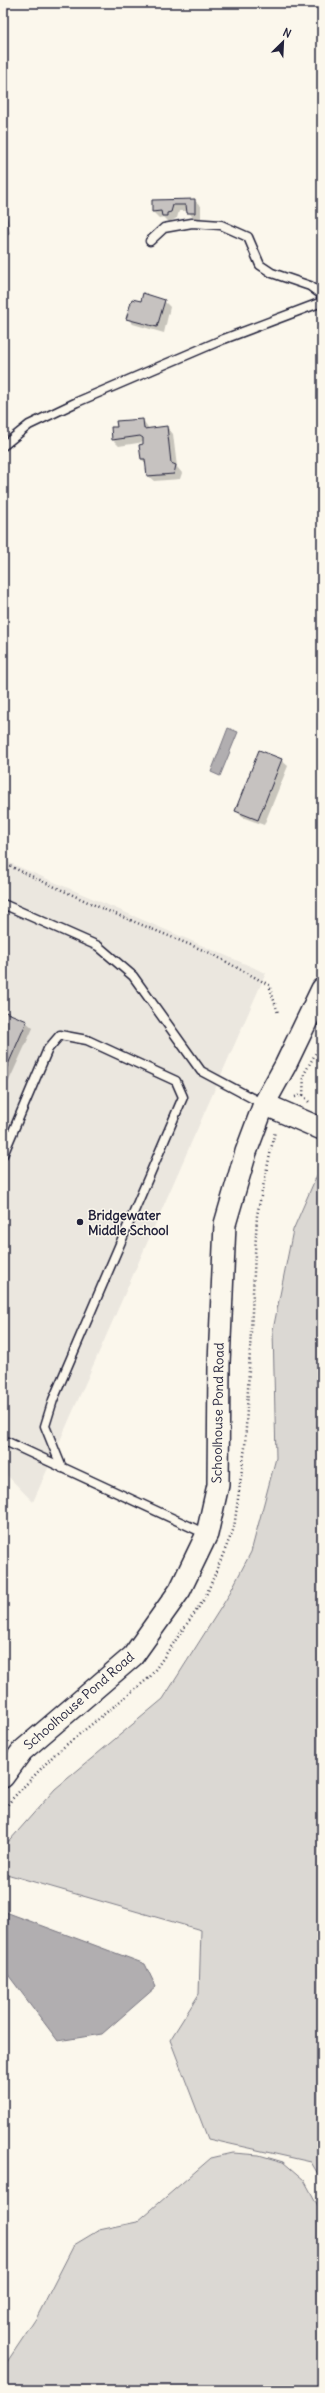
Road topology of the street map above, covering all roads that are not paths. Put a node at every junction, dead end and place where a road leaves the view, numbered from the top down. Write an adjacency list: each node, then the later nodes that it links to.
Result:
1 (150, 241): 2 (lane)
2 (322, 295)
3 (322, 302): 4 (lane)
4 (3, 446)
5 (3, 904): 7 (lane)
6 (322, 989): 7 (street, Schoolhouse Pond Road)
7 (264, 1104): 8 (street); 12 (street, Schoolhouse Pond Road)
8 (322, 1129)
9 (3, 1155): 11 (lane)
10 (3, 1440): 11 (lane)
11 (62, 1468): 12 (lane)
12 (207, 1534): 13 (street, Schoolhouse Pond Road)
13 (3, 1777)

